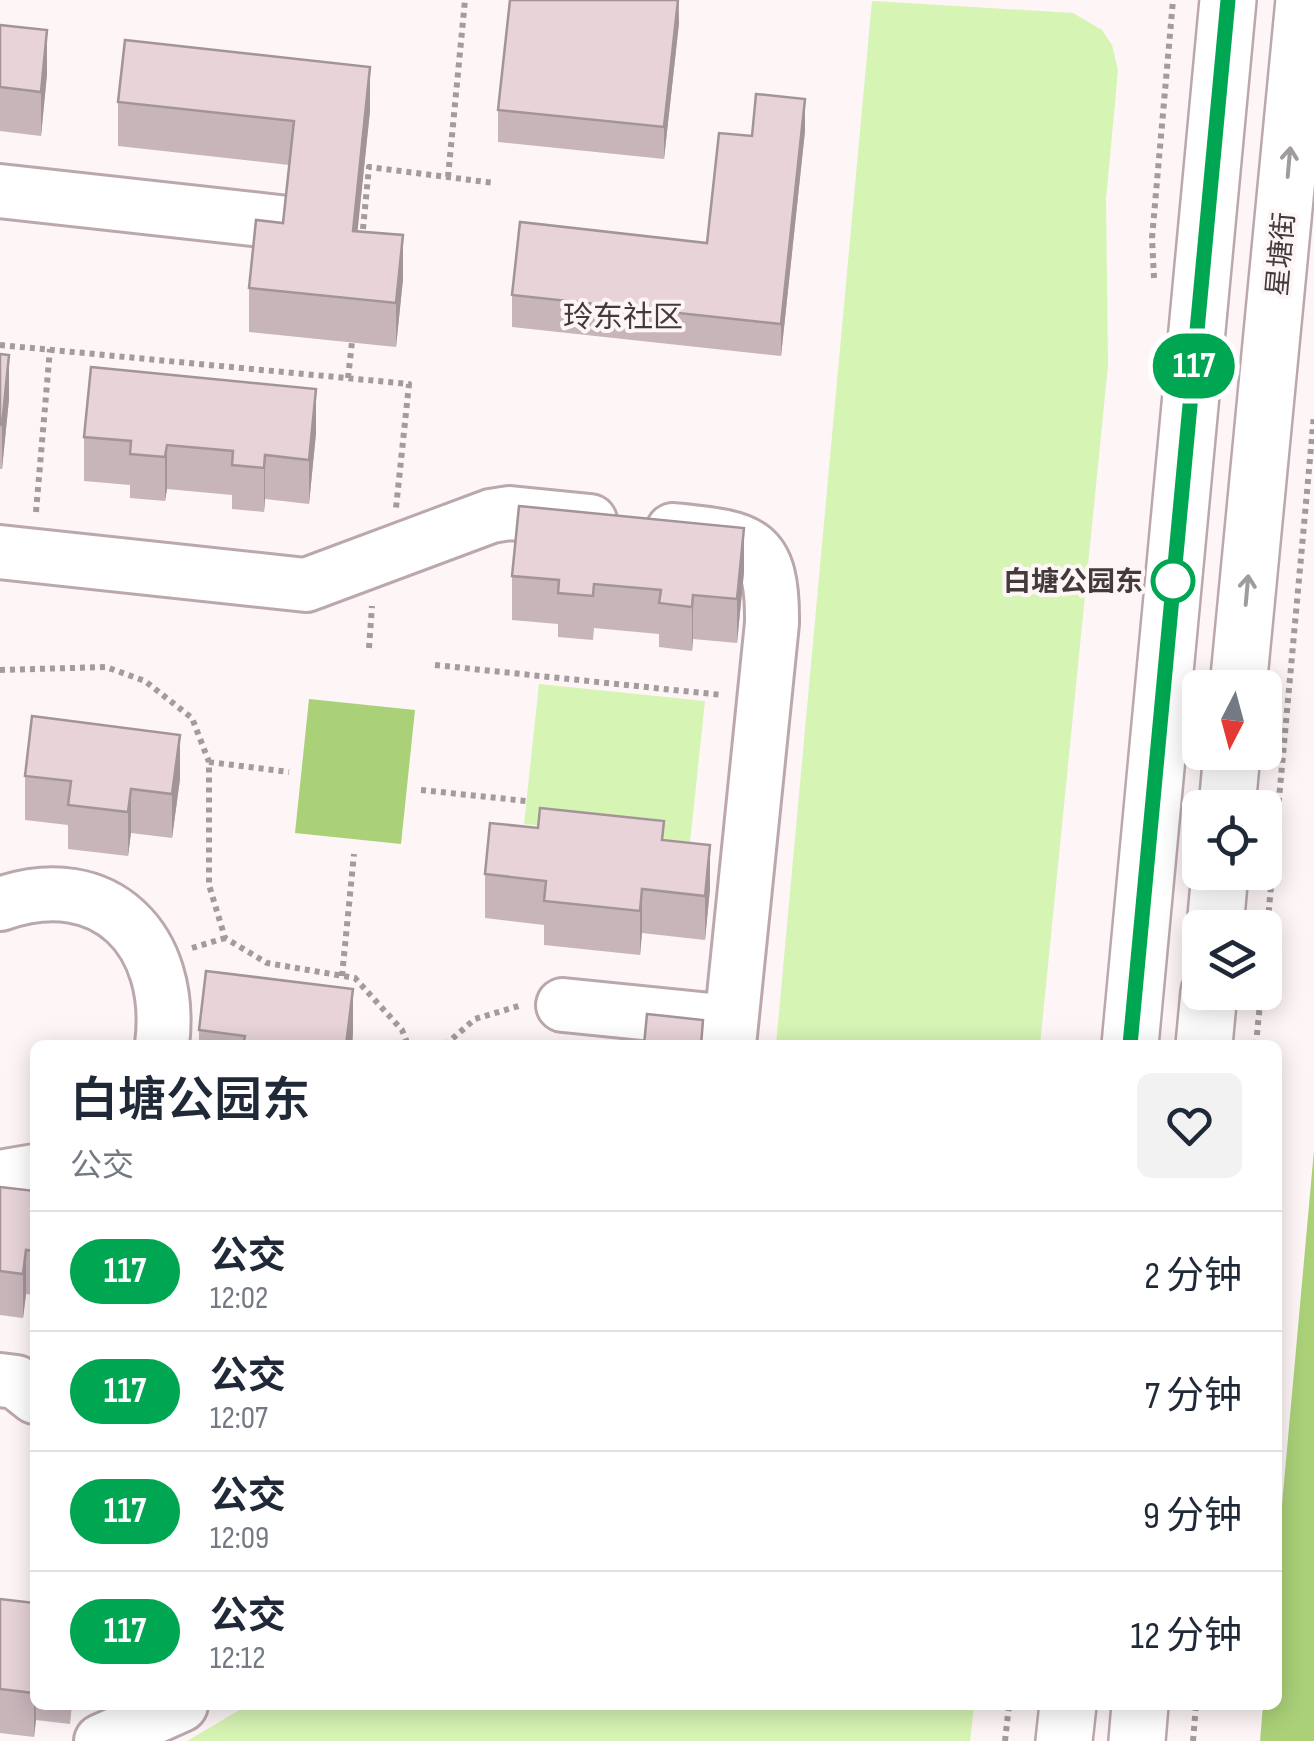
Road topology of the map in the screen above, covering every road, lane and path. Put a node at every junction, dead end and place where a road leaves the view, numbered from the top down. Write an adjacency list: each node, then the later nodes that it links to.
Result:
1 (464, 0): 4 (path)
2 (1228, 0): 36 (main road)
3 (1304, 0): 18 (main road, 星塘街, one-way to 3)
4 (448, 177): 5 (path); 8 (path)
5 (494, 183)
6 (0, 191): 7 (street)
7 (288, 224)
8 (360, 256)
9 (352, 342): 12 (path)
10 (0, 345): 11 (path)
11 (50, 349): 12 (path); 14 (path)
12 (348, 378): 15 (path)
13 (1314, 416): 27 (path)
14 (16, 554): 15 (street)
15 (391, 554): 20 (street)
16 (435, 665): 20 (path)
17 (4, 670): 19 (path); 21 (path)
18 (1240, 670)
19 (0, 677)
20 (764, 699): 32 (street)
21 (208, 762): 22 (path); 28 (path)
22 (289, 772)
23 (421, 790): 24 (path)
24 (526, 800)
25 (354, 854): 28 (path)
26 (0, 904): 33 (street)
27 (1269, 910)
28 (342, 976): 34 (path)
29 (563, 1005): 32 (street); 35 (path)
30 (1207, 1010): 37 (main road)
31 (1259, 1010): 38 (path)
32 (730, 1034)
33 (162, 1040)
34 (406, 1040)
35 (450, 1040)
36 (1130, 1040)
37 (1204, 1040)
38 (1256, 1040)
39 (30, 1172): 40 (street)
40 (0, 1177)
41 (0, 1380): 42 (street)
42 (30, 1393)
43 (170, 1710): 48 (street)
44 (1009, 1710): 49 (path)
45 (1067, 1710): 50 (main road)
46 (1140, 1710): 51 (main road)
47 (1196, 1710): 52 (path)
48 (101, 1741)
49 (1006, 1741)
50 (1064, 1741)
51 (1137, 1741)
52 (1193, 1741)

